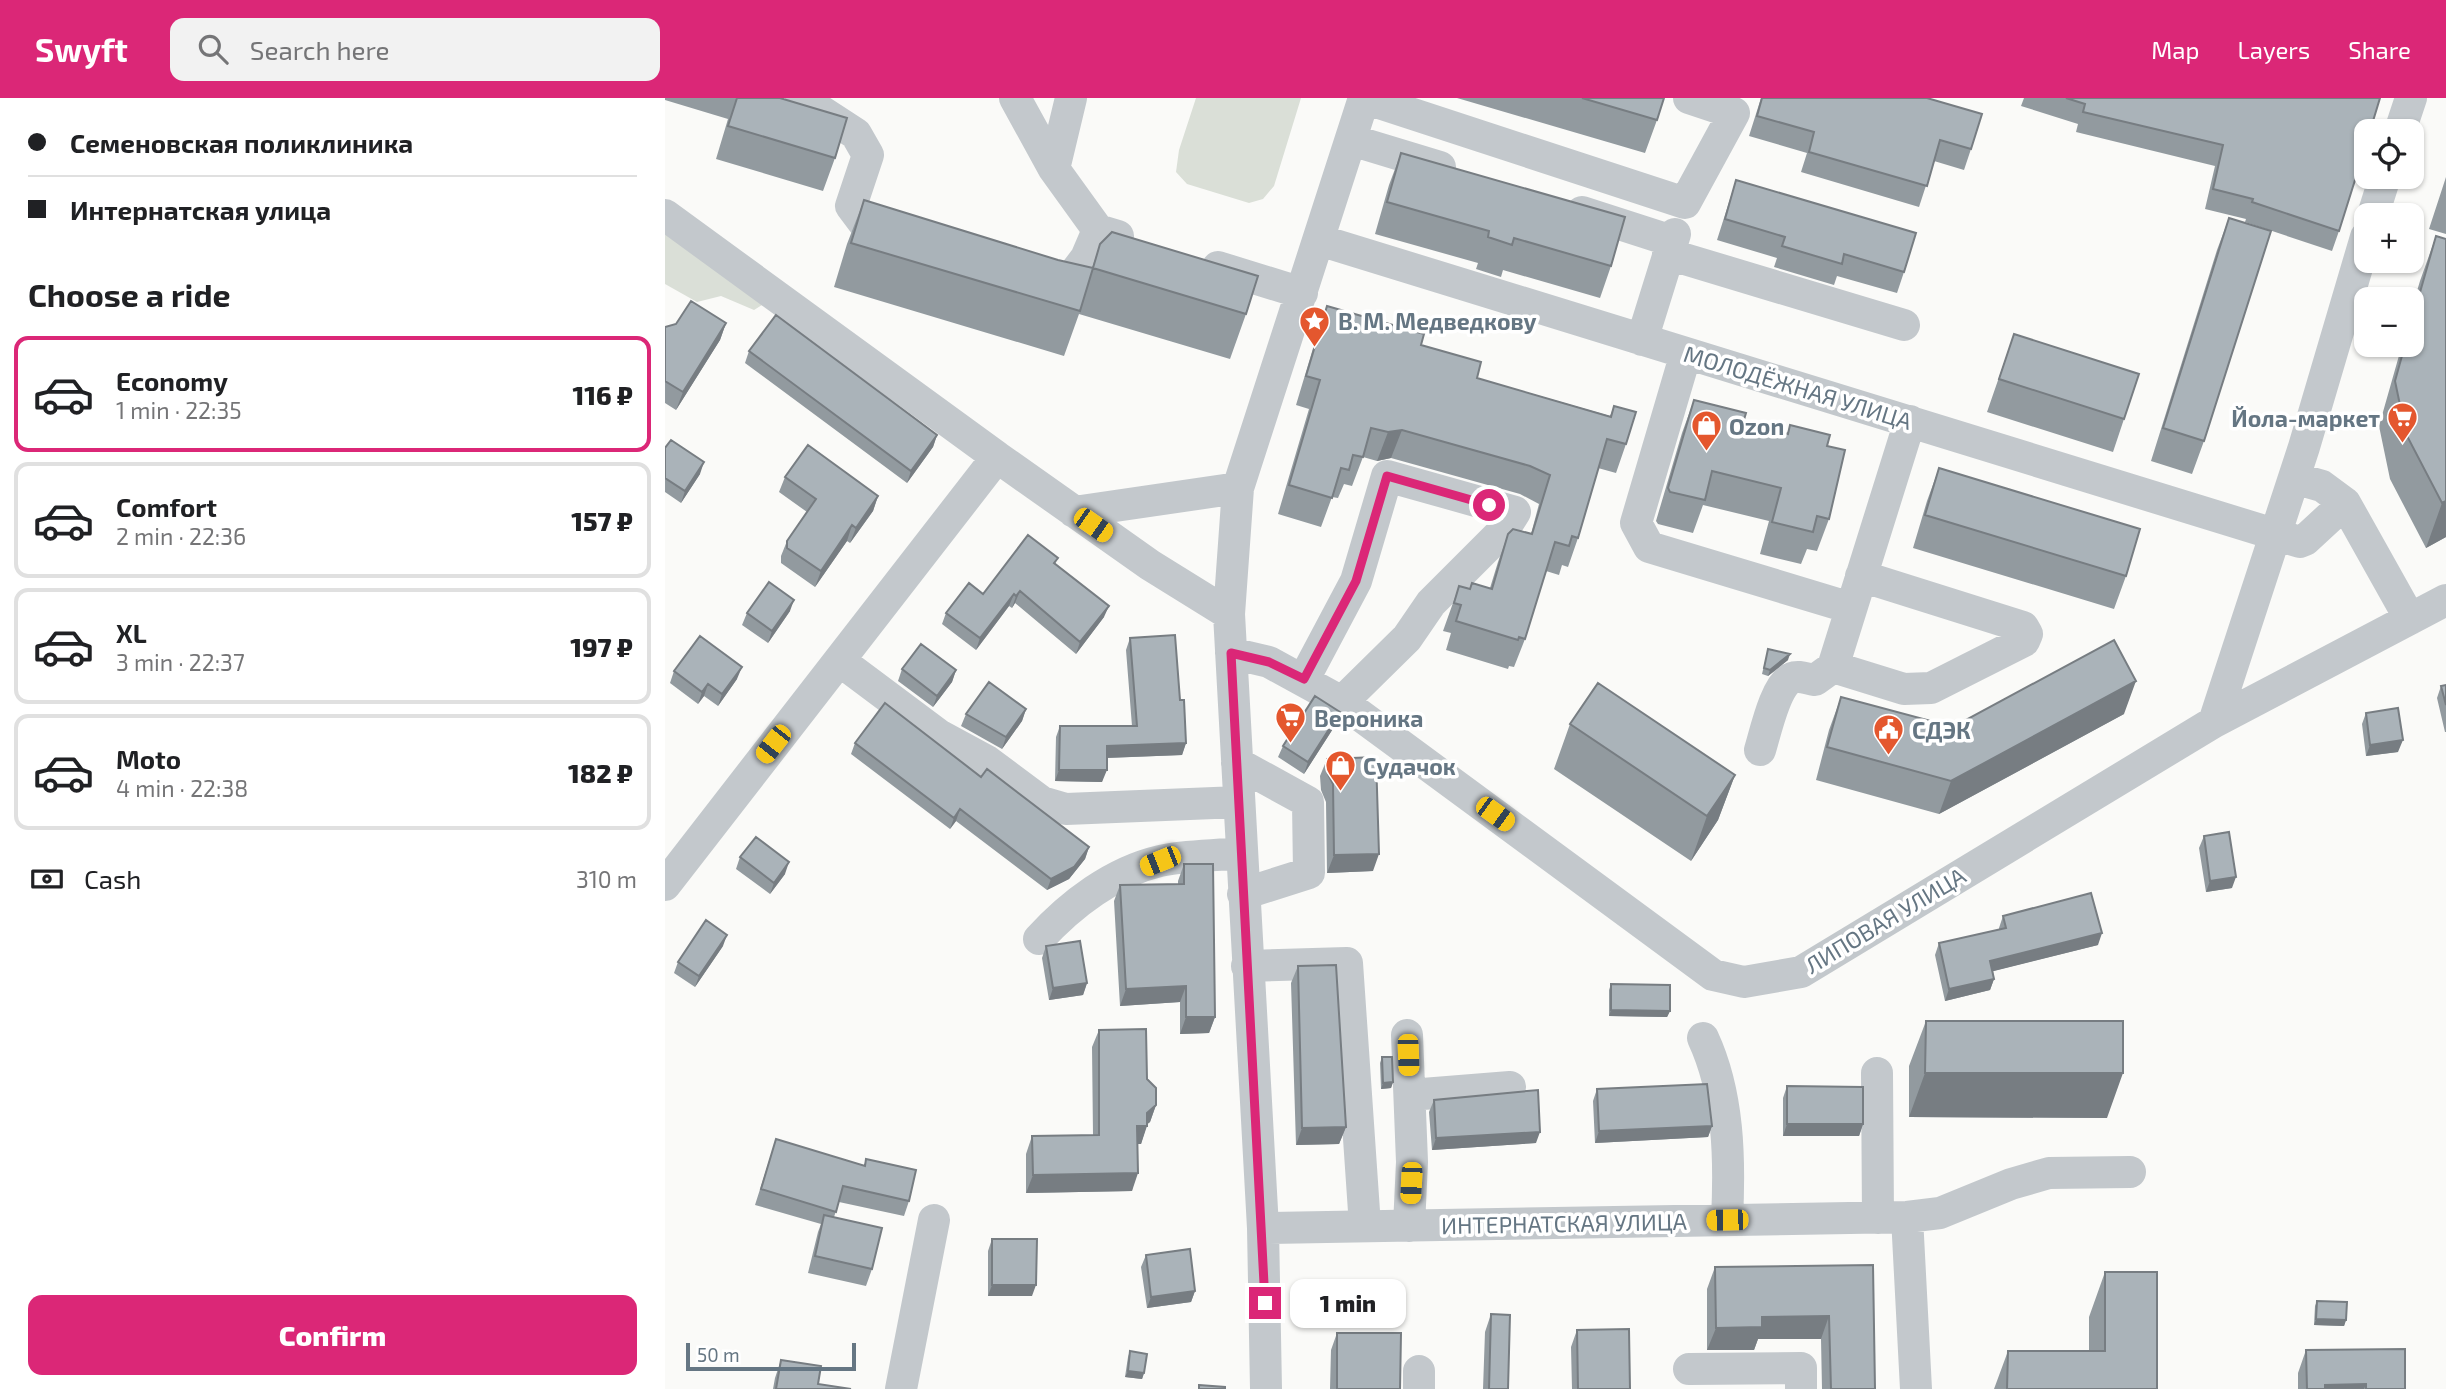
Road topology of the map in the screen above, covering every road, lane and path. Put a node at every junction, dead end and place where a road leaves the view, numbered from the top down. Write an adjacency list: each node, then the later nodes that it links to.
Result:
1 (801, 98): 16 (street)
2 (1015, 98): 9 (street)
3 (1071, 98): 9 (street)
4 (1364, 98): 8 (street); 11 (street)
5 (1689, 98): 11 (street)
6 (2411, 98): 7 (street)
7 (2404, 119)
8 (1351, 139): 10 (street); 15 (street)
9 (1054, 169): 14 (street)
10 (1467, 176)
11 (1685, 202): 18 (street)
12 (1557, 204): 18 (street)
13 (665, 215): 27 (street)
14 (1098, 230): 17 (street); 21 (street)
15 (1319, 240): 22 (street); 24 (street, МОЛОДЁЖНАЯ УЛИЦА)
16 (924, 244)
17 (1147, 245)
18 (1670, 247): 23 (street); 24 (street)
19 (1185, 257): 22 (street)
20 (2355, 273): 28 (street)
21 (1023, 279)
22 (1302, 293): 29 (street)
23 (1903, 325)
24 (1643, 340): 25 (street, МОЛОДЁЖНАЯ УЛИЦА)
25 (1686, 353): 26 (street, МОЛОДЁЖНАЯ УЛИЦА); 35 (street)
26 (1910, 421): 32 (street, МОЛОДЁЖНАЯ УЛИЦА); 33 (street)
27 (997, 457): 31 (street); 39 (street)
28 (2294, 478): 30 (street); 32 (street)
29 (1238, 488): 31 (street); 36 (street)
30 (2345, 503): 32 (street, МОЛОДЁЖНАЯ УЛИЦА); 37 (street)
31 (1074, 512): 36 (street)
32 (2276, 535): 43 (street)
33 (1861, 576): 35 (street); 40 (street)
34 (2446, 600): 37 (street, ЛИПОВАЯ УЛИЦА)
35 (1851, 608): 40 (street)
36 (1229, 614): 38 (street)
37 (2410, 619): 43 (street, ЛИПОВАЯ УЛИЦА)
38 (1231, 653): 41 (street, ЛИПОВАЯ УЛИЦА); 45 (street)
39 (840, 661): 46 (street); 48 (street)
40 (1833, 667): 44 (street)
41 (1304, 679): 42 (street, ЛИПОВАЯ УЛИЦА); 42 (street)
42 (1342, 702): 43 (street, ЛИПОВАЯ УЛИЦА)
43 (2214, 722)
44 (1760, 750)
45 (1237, 763): 46 (street); 49 (street)
46 (1239, 802): 47 (street)
47 (1241, 853): 49 (street); 50 (street)
48 (665, 885)
49 (1243, 894): 51 (street)
50 (1039, 939)
51 (1247, 966): 61 (street); 63 (street)
52 (1407, 1035): 56 (street)
53 (1703, 1038): 60 (street)
54 (1877, 1073): 58 (street)
55 (1510, 1087): 56 (street)
56 (1410, 1095): 62 (street)
57 (2130, 1172): 58 (street, ИНТЕРНАТСКАЯ УЛИЦА)
58 (1892, 1218): 60 (street, ИНТЕРНАТСКАЯ УЛИЦА); 68 (street)
59 (934, 1220): 65 (street)
60 (1727, 1220): 62 (street, ИНТЕРНАТСКАЯ УЛИЦА)
61 (1365, 1226): 62 (street, ИНТЕРНАТСКАЯ УЛИЦА); 63 (street, ИНТЕРНАТСКАЯ УЛИЦА)
62 (1409, 1226)
63 (1263, 1228): 66 (street)
64 (1689, 1369): 67 (street)
65 (901, 1389)
66 (1266, 1389)
67 (1801, 1389)
68 (1916, 1389)

